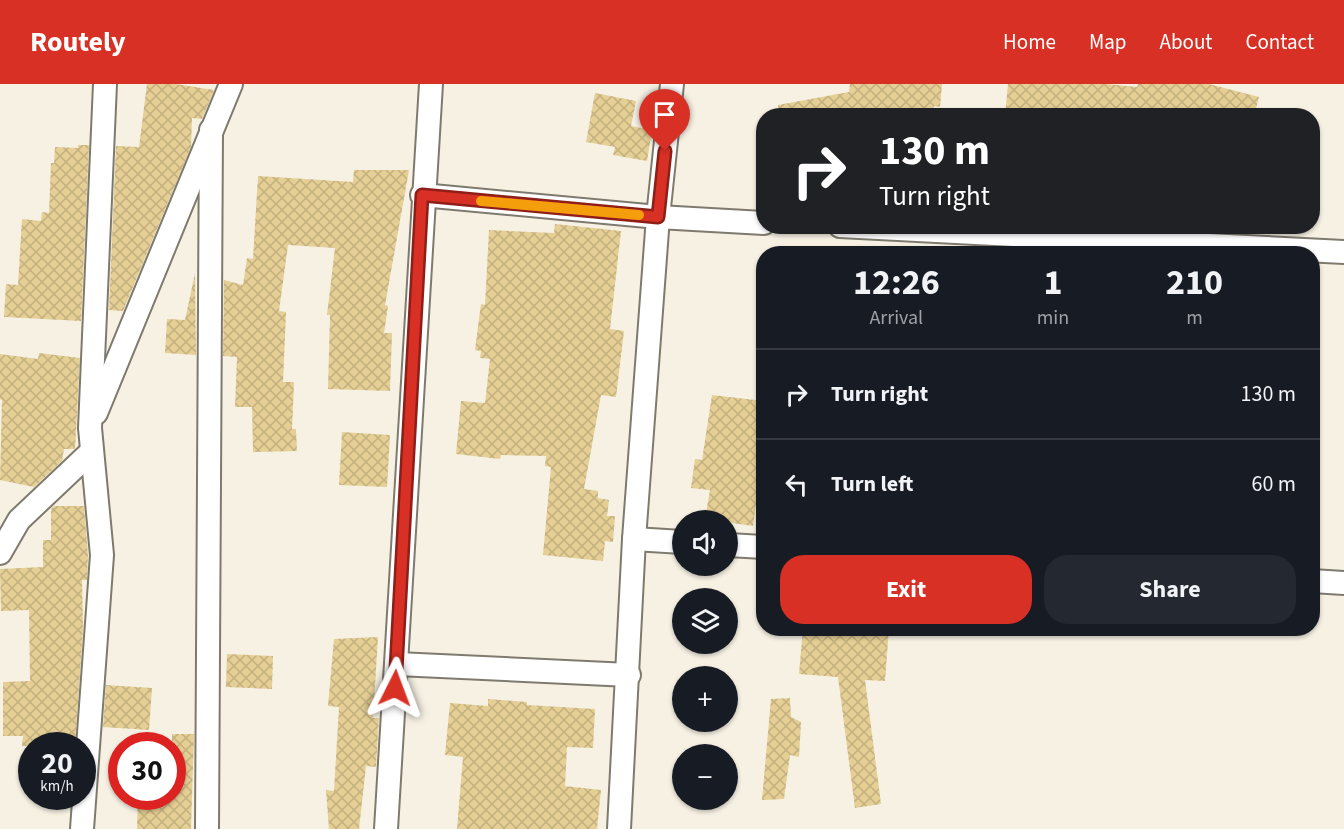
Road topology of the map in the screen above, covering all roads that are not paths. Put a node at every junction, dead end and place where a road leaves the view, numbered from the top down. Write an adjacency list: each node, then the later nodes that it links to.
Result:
1 (105, 84): 13 (street)
2 (231, 84): 5 (street)
3 (431, 84): 6 (street)
4 (672, 84): 7 (street)
5 (211, 130): 13 (street); 24 (street)
6 (422, 195): 7 (street); 21 (street)
7 (658, 217): 8 (street); 14 (street)
8 (756, 223)
9 (995, 234): 10 (street)
10 (1228, 246)
11 (1320, 251): 12 (street)
12 (1344, 252)
13 (91, 439): 18 (street); 23 (street)
14 (634, 539): 15 (street); 22 (street)
15 (672, 541)
16 (738, 545): 17 (street)
17 (756, 546)
18 (0, 553)
19 (1320, 582): 20 (street)
20 (1344, 583)
21 (397, 664): 22 (street); 25 (street)
22 (629, 675): 26 (street)
23 (82, 829)
24 (207, 829)
25 (386, 829)
26 (619, 829)

